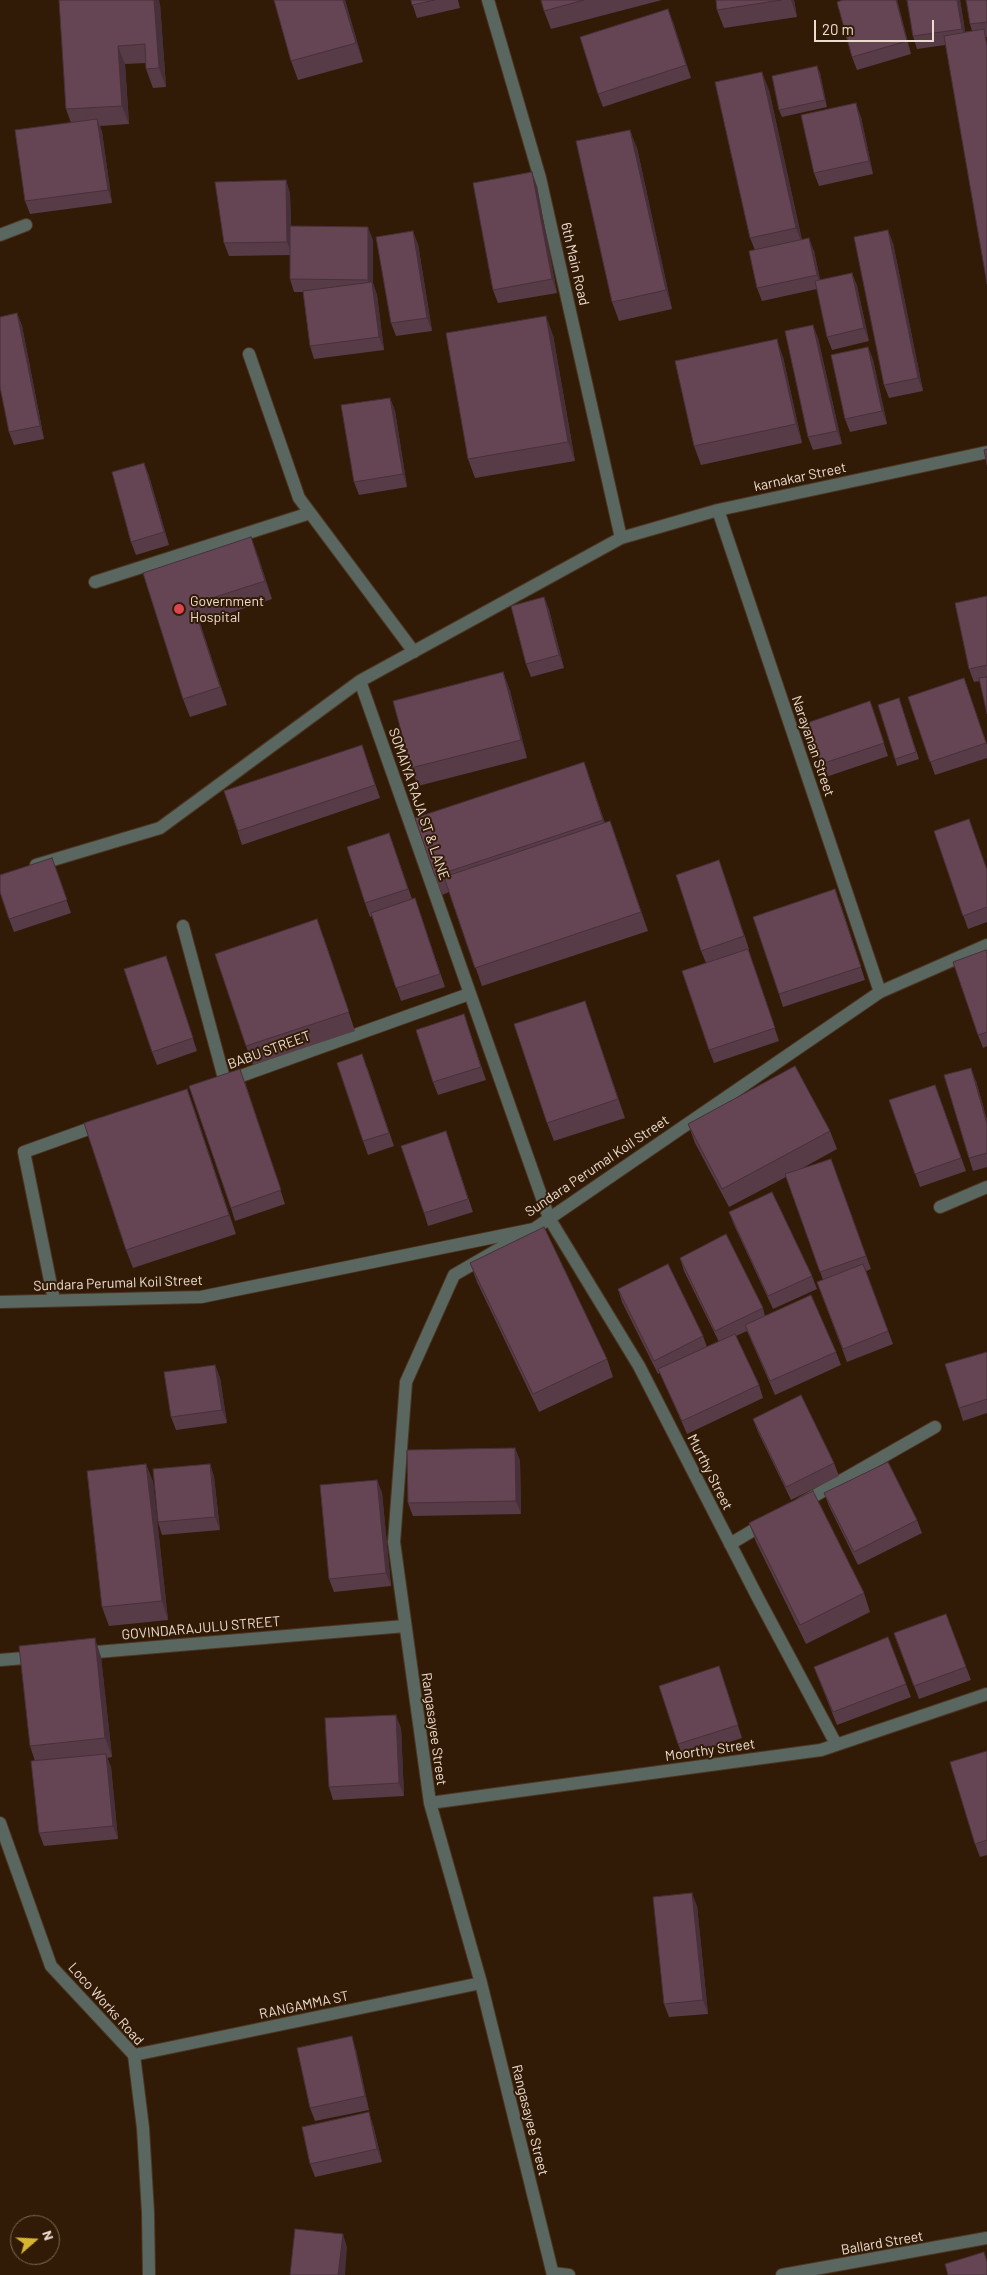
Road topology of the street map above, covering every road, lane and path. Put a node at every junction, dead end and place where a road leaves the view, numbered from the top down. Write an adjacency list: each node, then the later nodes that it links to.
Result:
1 (488, 0): 8 (street, 6th Main Road)
2 (26, 225): 3 (street)
3 (0, 235)
4 (249, 354): 7 (street)
5 (987, 452): 6 (street, karnakar Street)
6 (718, 510): 8 (street, karnakar Street); 15 (street, Narayanan Street)
7 (310, 513): 9 (street); 10 (street)
8 (621, 538): 10 (street)
9 (95, 582)
10 (414, 652): 11 (street)
11 (360, 681): 12 (street); 16 (street, SOMAIYA RAJA ST & LANE)
12 (28, 868)
13 (183, 926): 16 (street, BABU STREET)
14 (987, 945): 15 (street, Sundara Perumal Koil Street)
15 (880, 992): 20 (street, Sundara Perumal Koil Street)
16 (469, 994): 20 (street, SOMAIYA RAJA ST & LANE)
17 (115, 1120): 22 (street)
18 (987, 1187): 19 (street)
19 (940, 1207)
20 (549, 1218): 21 (street, Sundara Perumal Koil Street); 25 (street, Murthy Street)
21 (534, 1229): 22 (street, Sundara Perumal Koil Street); 26 (street, Rangasayee Street)
22 (54, 1300): 23 (street, Sundara Perumal Koil Street)
23 (0, 1302)
24 (935, 1426): 25 (street)
25 (730, 1544): 31 (street, Murthy Street)
26 (405, 1626): 27 (street, GOVINDARAJULU STREET); 32 (street, Rangasayee Street)
27 (69, 1654)
28 (49, 1656): 29 (street)
29 (0, 1660)
30 (987, 1694): 31 (street, Moorthy Street)
31 (836, 1744): 32 (street, Moorthy Street)
32 (430, 1803): 34 (street, Rangasayee Street)
33 (0, 1823): 35 (street, Loco Works Road)
34 (480, 1984): 35 (street, RANGAMMA ST); 37 (street, Rangasayee Street)
35 (134, 2055): 38 (street, Loco Works Road)
36 (987, 2238): 40 (street, Ballard Street)
37 (553, 2274): 39 (street)
38 (149, 2275)
39 (569, 2275)
40 (782, 2275)

